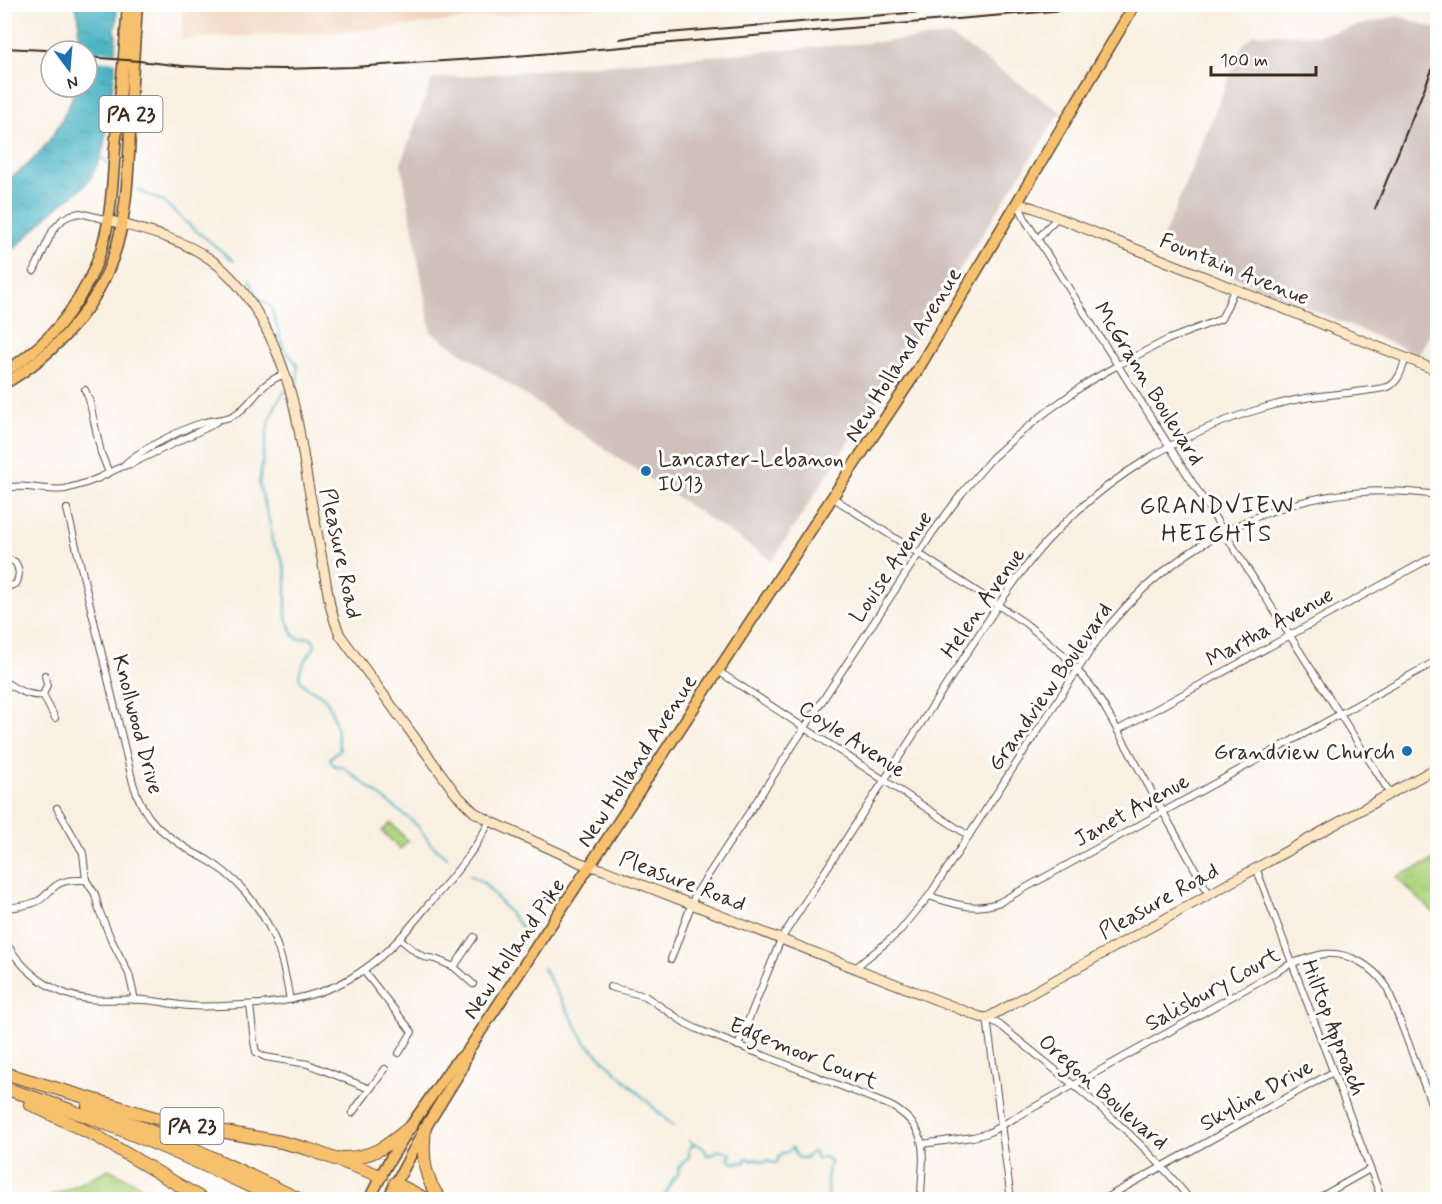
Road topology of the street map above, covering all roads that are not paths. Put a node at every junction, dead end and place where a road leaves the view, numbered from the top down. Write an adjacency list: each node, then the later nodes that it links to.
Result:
1 (128, 4): 6 (main road, PA 23)
2 (137, 4): 7 (main road, PA 23)
3 (1134, 4): 4 (main road, New Holland Avenue)
4 (1018, 203): 5 (street, Fountain Avenue); 8 (street, McGrann Boulevard); 22 (main road, New Holland Avenue)
5 (1058, 217): 8 (street); 10 (street, Fountain Avenue)
6 (108, 220): 7 (street, Pleasure Road); 9 (street, Pleasure Road); 14 (main road, PA 23)
7 (122, 224): 15 (street, Pleasure Road); 16 (main road, PA 23)
8 (1038, 239): 12 (street, McGrann Boulevard)
9 (34, 271)
10 (1234, 289): 11 (street, Fountain Avenue); 12 (street, Louise Avenue)
11 (1406, 358): 13 (street, Fountain Avenue); 18 (street, Helen Avenue)
12 (1118, 365): 18 (street, McGrann Boulevard); 25 (street, Louise Avenue)
13 (1437, 371)
14 (4, 372)
15 (284, 374): 19 (street); 46 (street, Pleasure Road)
16 (4, 384)
17 (85, 390): 19 (street)
18 (1170, 447): 24 (street, McGrann Boulevard); 29 (street, Helen Avenue)
19 (109, 473): 20 (street)
20 (4, 488)
21 (1437, 495): 24 (street, Grandview Boulevard)
22 (832, 497): 25 (street); 33 (main road, New Holland Avenue)
23 (67, 509): 67 (street, Knollwood Drive)
24 (1224, 532): 30 (street, McGrann Boulevard); 32 (street, Grandview Boulevard)
25 (919, 554): 29 (street); 39 (street, Louise Avenue)
26 (1437, 554): 30 (street, Martha Avenue)
27 (4, 557): 28 (street)
28 (4, 588)
29 (998, 606): 32 (street); 42 (street, Helen Avenue)
30 (1290, 636): 37 (street, McGrann Boulevard); 40 (street, Martha Avenue)
31 (1437, 660): 37 (street, Janet Avenue)
32 (1078, 670): 40 (street); 47 (street, Grandview Boulevard)
33 (718, 671): 39 (street, Coyle Avenue); 48 (main road, New Holland Avenue)
34 (45, 675): 36 (street)
35 (4, 681): 36 (street)
36 (43, 695): 38 (street)
37 (1339, 714): 43 (street, McGrann Boulevard); 45 (street, Janet Avenue)
38 (55, 718)
39 (804, 728): 42 (street, Coyle Avenue); 53 (street, Louise Avenue)
40 (1118, 730): 45 (street)
41 (1437, 767): 43 (street, Pleasure Road)
42 (884, 780): 47 (street, Coyle Avenue); 58 (street, Helen Avenue)
43 (1390, 794): 49 (street, Pleasure Road)
44 (57, 808): 50 (street)
45 (1163, 812): 51 (street); 52 (street, Janet Avenue)
46 (490, 821): 48 (street, Pleasure Road); 57 (street)
47 (969, 836): 52 (street, Grandview Boulevard)
48 (591, 866): 53 (street, Pleasure Road); 71 (main road, New Holland Pike)
49 (1256, 868): 51 (street, Pleasure Road); 60 (street, Hilltop Approach)
50 (86, 880): 54 (street); 66 (street)
51 (1209, 894): 69 (street, Pleasure Road)
52 (929, 896): 62 (street, Grandview Boulevard)
53 (691, 904): 58 (street, Pleasure Road); 59 (street, Louise Avenue)
54 (4, 908)
55 (474, 937): 61 (street)
56 (4, 939): 66 (street)
57 (400, 939): 61 (street); 63 (street)
58 (781, 939): 62 (street, Pleasure Road); 70 (street, Helen Avenue)
59 (671, 959)
60 (1292, 963): 74 (street, Hilltop Approach); 76 (street, Salisbury Court); 79 (street, Salisbury Court)
61 (454, 967): 64 (street)
62 (855, 968): 69 (street, Pleasure Road)
63 (363, 970): 67 (street); 72 (street)
64 (473, 984)
65 (610, 987): 70 (street, Edgemoor Court)
66 (135, 1000): 68 (street)
67 (290, 1000): 68 (street)
68 (250, 1005): 77 (street)
69 (987, 1018): 76 (street, Oregon Boulevard); 82 (street)
70 (738, 1046): 85 (street, Edgemoor Court)
71 (467, 1052): 83 (main road, New Holland Pike); 84 (main road, New Holland Pike)
72 (399, 1053)
73 (385, 1069): 77 (street)
74 (1333, 1072): 87 (street, Skyline Drive); 88 (street, Hilltop Approach)
75 (4, 1074): 86 (highway, PA 23); 93 (highway)
76 (1073, 1086): 82 (street, Salisbury Court); 87 (street, Oregon Boulevard)
77 (370, 1089): 80 (street)
78 (4, 1090): 91 (highway, PA 23); 92 (highway)
79 (1436, 1112): 81 (street, Salisbury Court)
80 (352, 1113)
81 (1437, 1120)
82 (1001, 1126): 85 (street, Salisbury Court); 99 (street)
83 (410, 1127): 86 (highway); 89 (main road, New Holland Pike)
84 (425, 1128): 90 (main road, New Holland Pike); 97 (highway)
85 (922, 1144): 98 (street, Edgemoor Court)
86 (336, 1158): 89 (highway, PA 23)
87 (1162, 1166): 100 (street, Skyline Drive); 101 (street, Oregon Boulevard)
88 (1370, 1169): 102 (street); 103 (street, Hilltop Approach)
89 (381, 1176): 90 (main road, PA 23); 94 (main road, New Holland Pike)
90 (395, 1183): 95 (main road, New Holland Pike); 96 (highway)
91 (204, 1200)
92 (279, 1200)
93 (302, 1200)
94 (369, 1200)
95 (387, 1200)
96 (428, 1200)
97 (441, 1200)
98 (921, 1200)
99 (1011, 1200)
100 (1102, 1200)
101 (1190, 1200)
102 (1315, 1200)
103 (1382, 1200)

